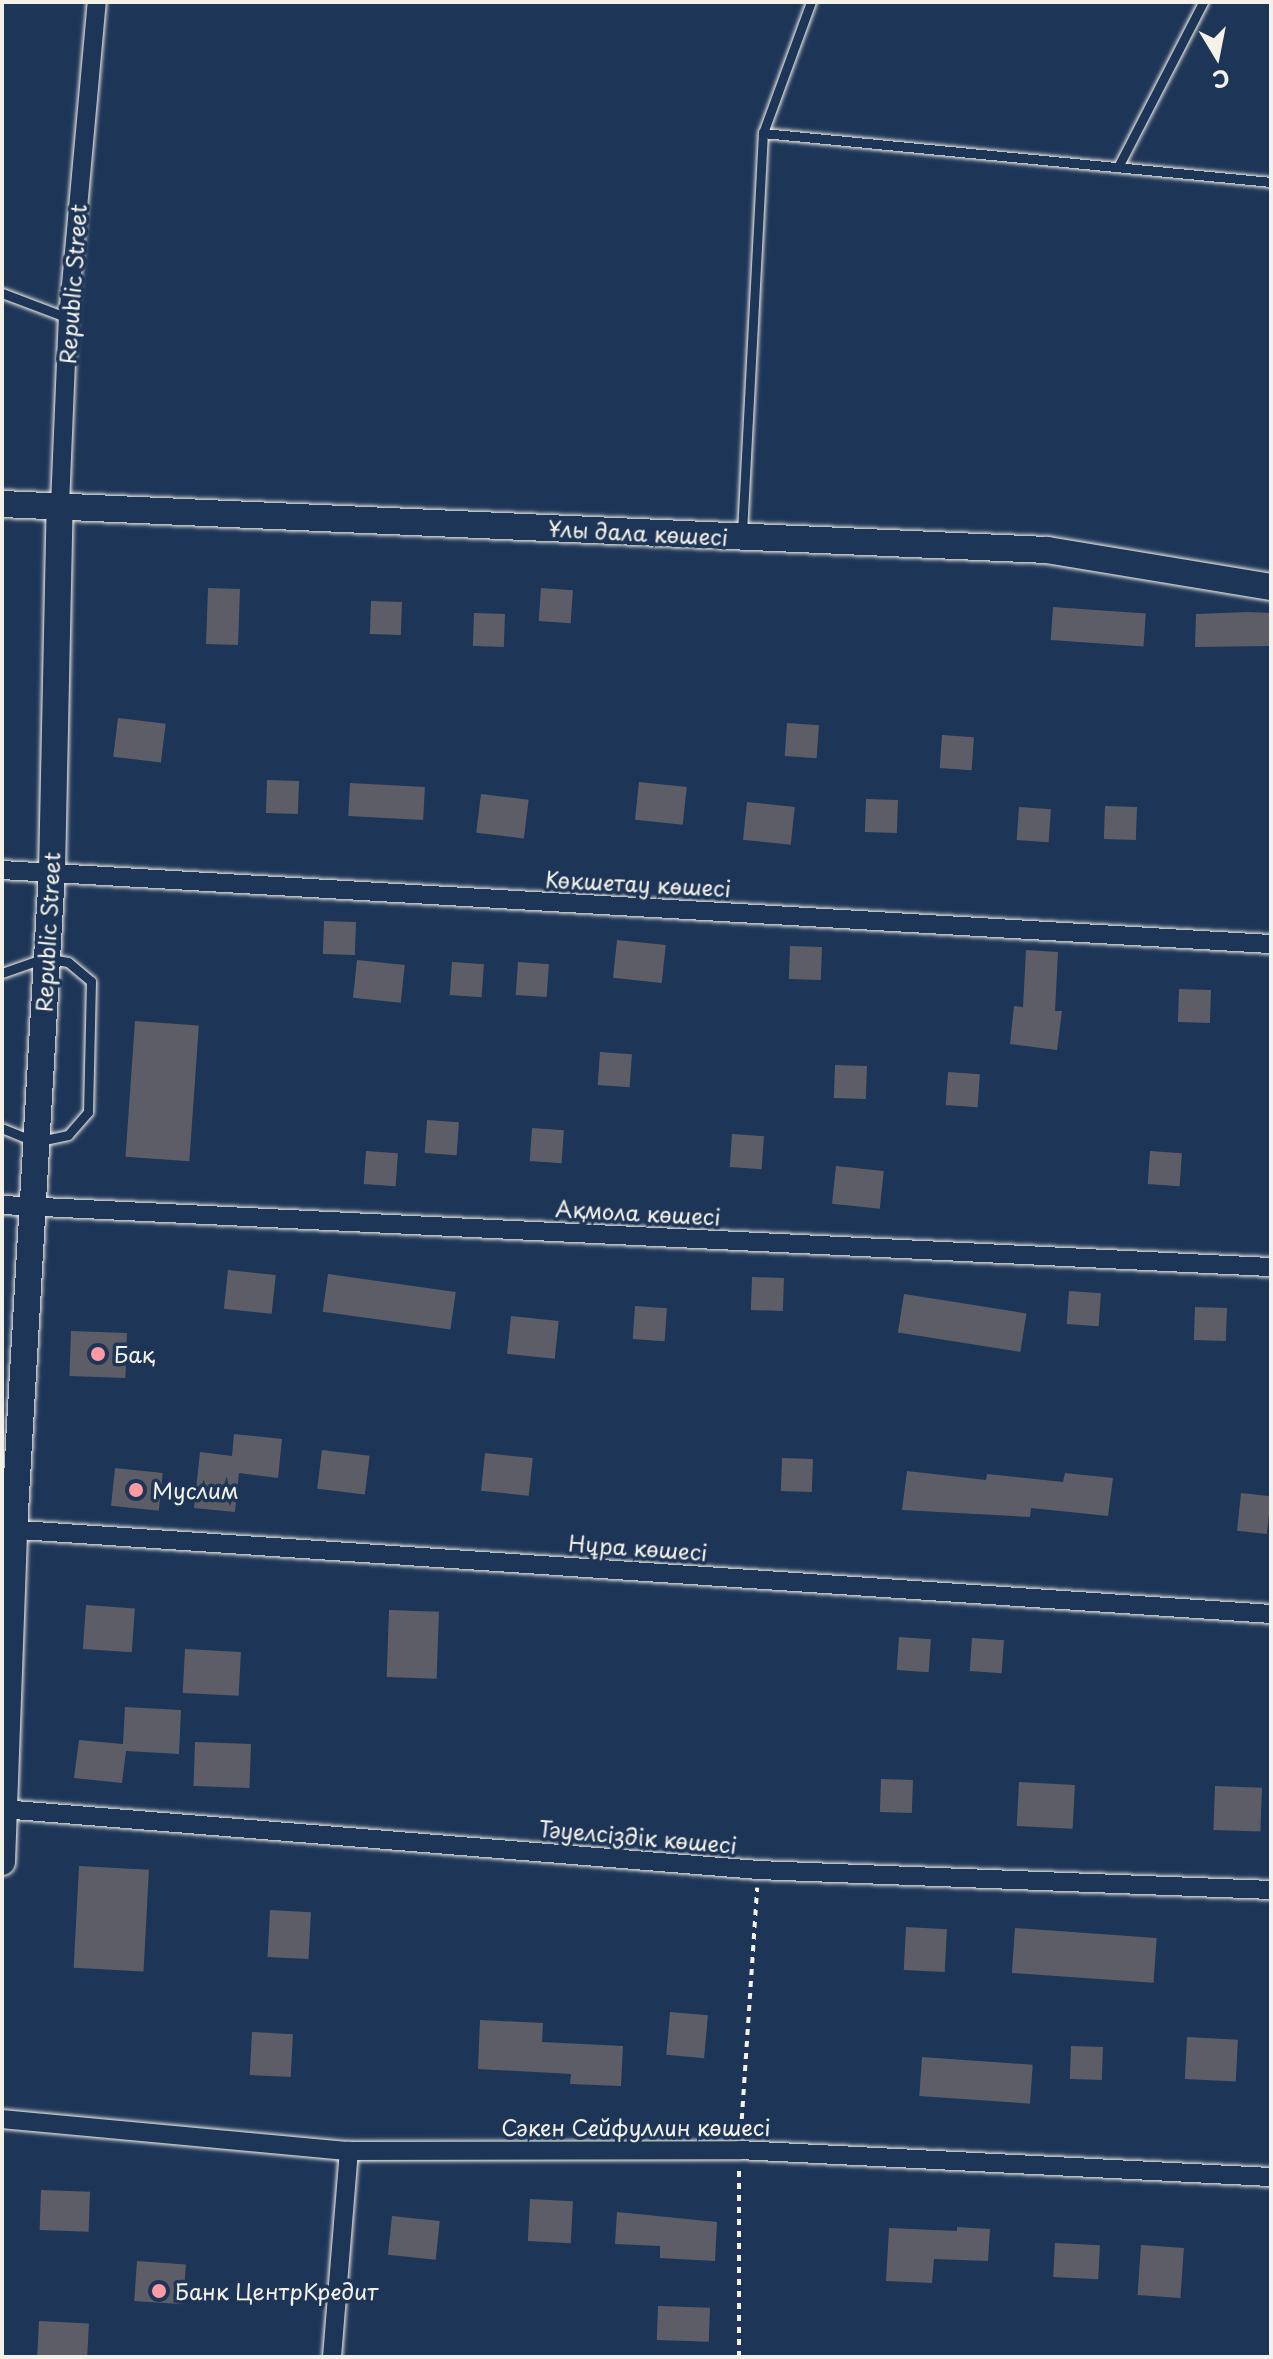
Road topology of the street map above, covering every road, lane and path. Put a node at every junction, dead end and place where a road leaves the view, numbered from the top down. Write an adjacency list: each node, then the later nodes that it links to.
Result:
1 (97, 2): 8 (street, Republic Street)
2 (811, 2): 4 (lane)
3 (1203, 2): 5 (lane)
4 (763, 133): 5 (lane); 11 (lane)
5 (1118, 167): 6 (lane)
6 (1271, 182)
7 (2, 293): 8 (lane)
8 (68, 318): 10 (street, Republic Street)
9 (2, 504): 10 (street, Ұлы дала көшесі)
10 (60, 505): 11 (street, Ұлы дала көшесі); 14 (street, Republic Street)
11 (742, 537): 12 (street, Ұлы дала көшесі)
12 (1271, 587)
13 (2, 870): 14 (street, Көкшетау көшесі)
14 (52, 872): 15 (street, Көкшетау көшесі); 16 (street, Republic Street)
15 (1271, 944)
16 (45, 958): 17 (lane); 19 (street, Republic Street); 19 (lane)
17 (2, 973)
18 (2, 1128): 19 (lane)
19 (36, 1142): 21 (street, Republic Street)
20 (2, 1205): 21 (street, Ақмола көшесі)
21 (32, 1206): 22 (street, Ақмола көшесі); 23 (street, Republic Street)
22 (1271, 1267)
23 (8, 1529): 24 (street, Нұра көшесі); 25 (street, Republic Street)
24 (1271, 1614)
25 (4, 1809): 26 (street, Republic Street); 27 (street, Тәуелсіздік көшесі)
26 (2, 1862)
27 (758, 1870): 28 (street, Тәуелсіздік көшесі); 30 (path)
28 (1271, 1890)
29 (2, 2119): 31 (street, Сәкен Сейфуллин көшесі)
30 (739, 2150): 31 (street, Сәкен Сейфуллин көшесі); 32 (street, Сәкен Сейфуллин көшесі); 34 (path)
31 (349, 2151): 33 (street)
32 (1271, 2177)
33 (332, 2357)
34 (739, 2357)

